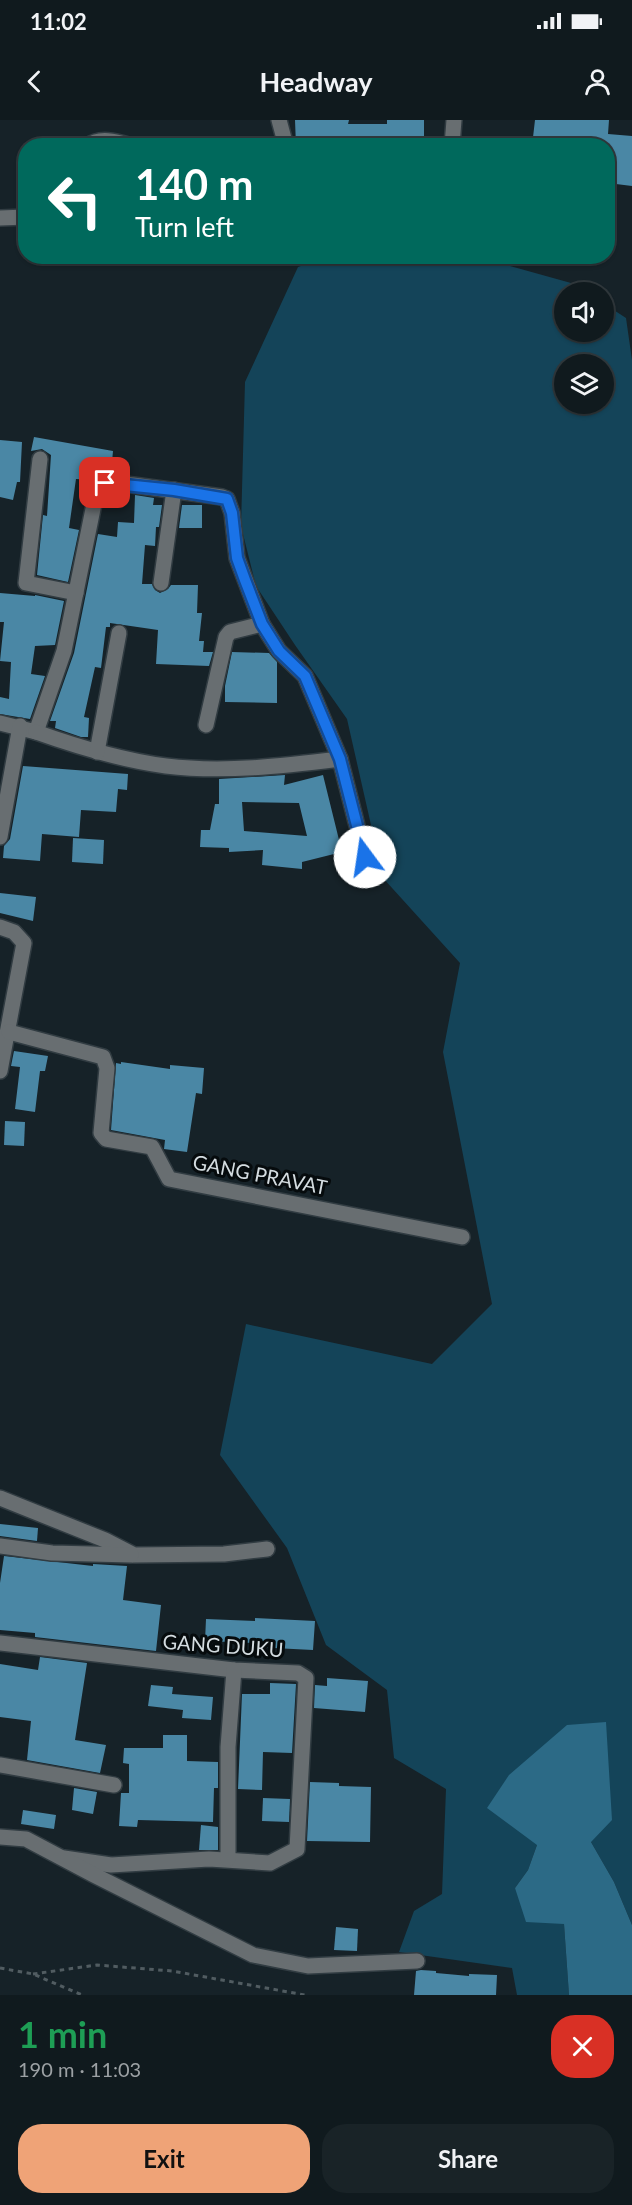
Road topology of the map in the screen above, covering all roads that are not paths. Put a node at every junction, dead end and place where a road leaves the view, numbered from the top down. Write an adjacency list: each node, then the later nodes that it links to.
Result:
1 (279, 120): 3 (street)
2 (454, 120): 4 (street)
3 (284, 138)
4 (453, 138)
5 (18, 217): 6 (street)
6 (0, 218)
7 (40, 459): 10 (street)
8 (174, 490): 9 (street); 10 (street); 11 (street)
9 (161, 583)
10 (76, 592): 16 (street)
11 (262, 624): 14 (street); 18 (street)
12 (119, 633): 17 (street)
13 (0, 723): 15 (street)
14 (206, 725)
15 (20, 726): 16 (street); 19 (street)
16 (36, 732): 17 (street)
17 (97, 752): 18 (street)
18 (340, 759): 20 (street)
19 (0, 837)
20 (365, 857)
21 (0, 927): 22 (street)
22 (9, 1032): 23 (street); 24 (street, GANG PRAVAT)
23 (0, 1071)
24 (462, 1237)
25 (0, 1498): 28 (street)
26 (0, 1546): 28 (street)
27 (267, 1549): 28 (street)
28 (134, 1555)
29 (0, 1643): 30 (street, GANG DUKU)
30 (234, 1671): 35 (street); 35 (street, GANG DUKU)
31 (0, 1765): 32 (street)
32 (114, 1785)
33 (0, 1837): 34 (street)
34 (64, 1858): 35 (street); 36 (street)
35 (228, 1860)
36 (417, 1961)

